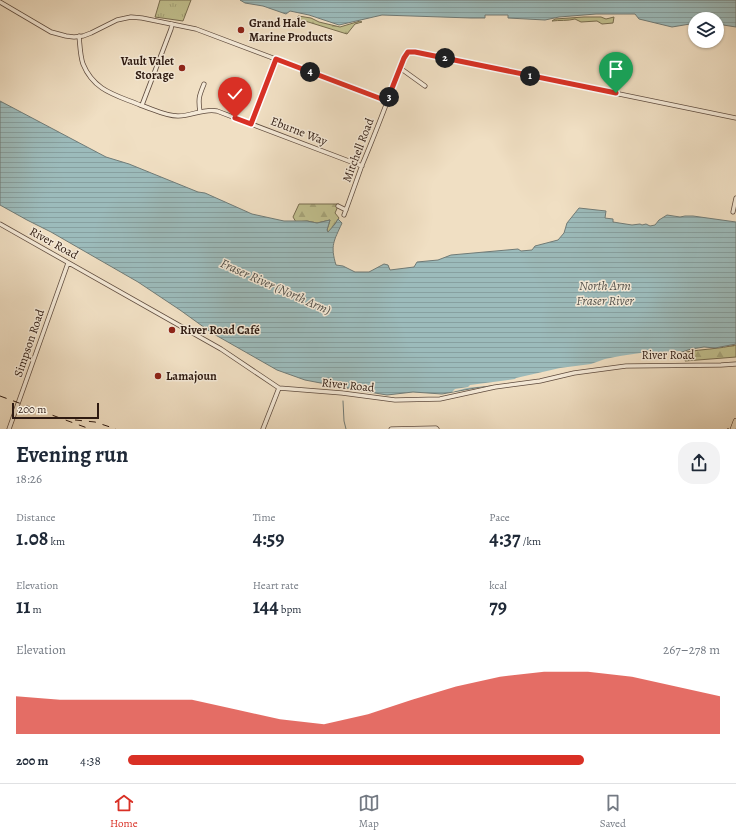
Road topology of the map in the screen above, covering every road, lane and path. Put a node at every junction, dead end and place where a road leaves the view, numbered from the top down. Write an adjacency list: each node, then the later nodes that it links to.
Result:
1 (0, 2): 3 (street)
2 (172, 24): 3 (street); 4 (street); 9 (street)
3 (79, 36): 9 (street, Eburne Way)
4 (276, 59): 8 (street); 12 (street)
5 (400, 68): 7 (street); 8 (street, Mitchell Road); 11 (street, Mitchell Road)
6 (204, 84): 10 (street)
7 (425, 86)
8 (387, 101): 13 (street, Mitchell Road)
9 (142, 105): 10 (street, Eburne Way)
10 (200, 112): 12 (street, Eburne Way)
11 (736, 118)
12 (251, 124): 13 (street, Eburne Way)
13 (362, 166): 16 (street, Mitchell Road)
14 (736, 198): 17 (street)
15 (338, 206): 16 (street)
16 (346, 210): 18 (street, Mitchell Road)
17 (733, 212)
18 (344, 215)
19 (0, 224): 20 (street, River Road)
20 (68, 263): 22 (street, River Road); 24 (street, Simpson Road)
21 (736, 364): 22 (street, River Road)
22 (279, 388): 25 (street)
23 (736, 421): 28 (highway)
24 (9, 429)
25 (263, 429)
26 (391, 429): 27 (street)
27 (436, 429)
28 (733, 429)

